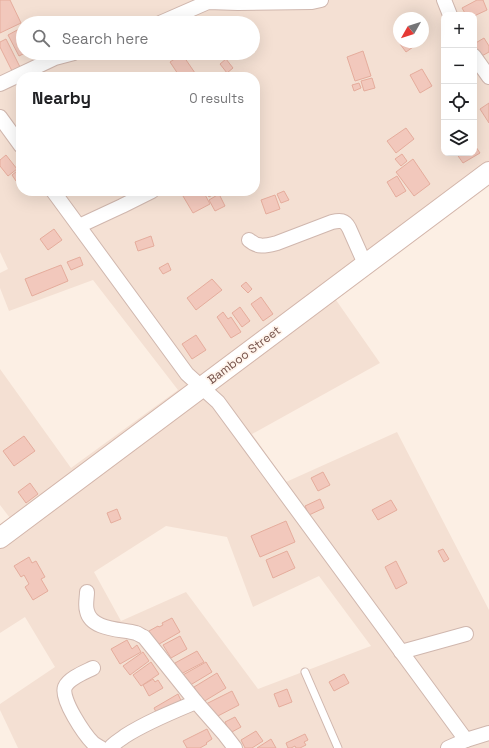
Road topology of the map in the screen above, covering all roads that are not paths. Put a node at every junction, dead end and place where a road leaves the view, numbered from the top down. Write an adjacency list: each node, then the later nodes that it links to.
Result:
1 (321, 0): 4 (street)
2 (444, 0): 3 (street)
3 (449, 12)
4 (176, 16)
5 (51, 60): 7 (street)
6 (477, 60): 9 (street)
7 (25, 72)
8 (16, 76): 10 (street)
9 (489, 77)
10 (0, 84)
11 (0, 117): 12 (street)
12 (16, 139)
13 (489, 172): 18 (street, Bamboo Street)
14 (58, 196): 16 (street)
15 (142, 196): 16 (street)
16 (79, 226): 19 (street)
17 (249, 240): 18 (street)
18 (365, 264): 19 (street, Bamboo Street)
19 (202, 387): 20 (street, Bamboo Street); 23 (street)
20 (0, 538)
21 (87, 592): 26 (street)
22 (466, 634): 23 (street)
23 (401, 652): 28 (street)
24 (93, 668): 29 (street)
25 (305, 672): 32 (lane)
26 (196, 702): 30 (street); 31 (street)
27 (489, 734): 28 (street)
28 (466, 740): 33 (street)
29 (101, 748)
30 (110, 748)
31 (235, 748)
32 (338, 748)
33 (448, 748)

